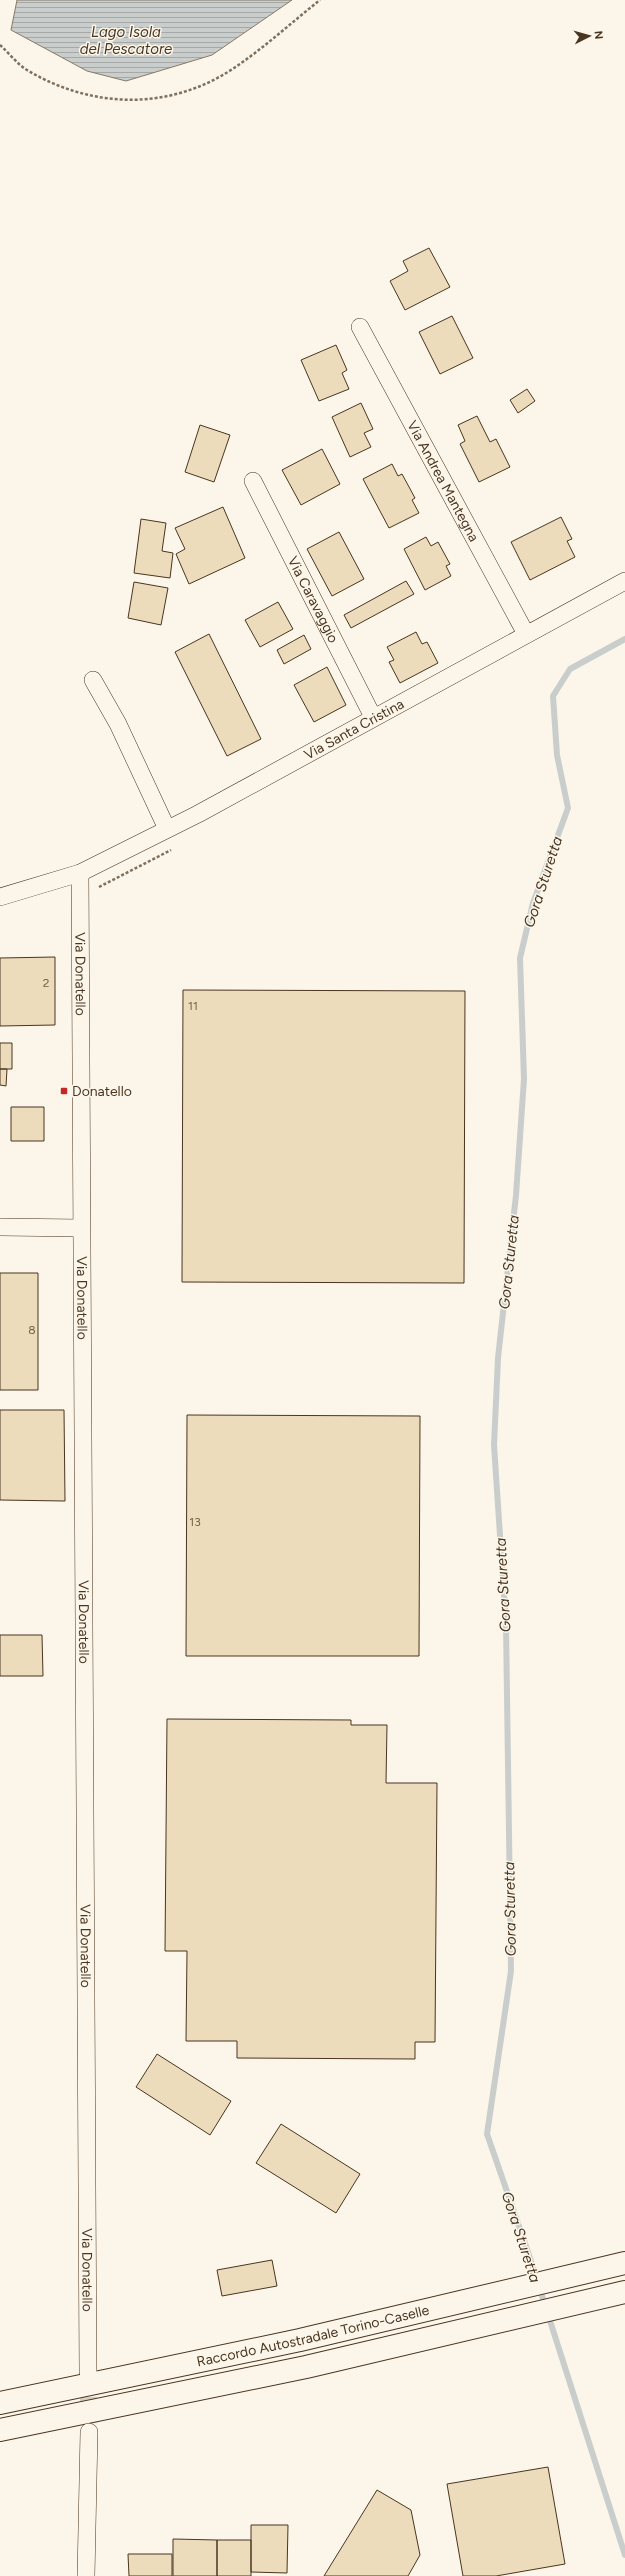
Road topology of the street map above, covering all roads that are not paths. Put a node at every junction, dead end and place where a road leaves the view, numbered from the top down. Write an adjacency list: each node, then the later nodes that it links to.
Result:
1 (360, 326): 4 (street, Via Andrea Mantegna)
2 (253, 481): 6 (street, Via Caravaggio)
3 (625, 581): 4 (street, Via Santa Cristina)
4 (526, 634): 6 (street, Via Santa Cristina)
5 (93, 680): 7 (street)
6 (373, 717): 7 (street, Via Santa Cristina)
7 (167, 829): 8 (street, Via Santa Cristina)
8 (80, 873): 9 (street, Via Santa Cristina); 11 (street, Via Donatello)
9 (0, 898)
10 (0, 1227): 11 (street)
11 (81, 1228): 14 (street, Via Donatello)
12 (625, 2263): 15 (highway, Raccordo Autostradale Torino-Caselle)
13 (625, 2292): 16 (highway, Raccordo Autostradale Torino-Caselle)
14 (88, 2372)
15 (0, 2403)
16 (0, 2430)
17 (89, 2432): 18 (street)
18 (86, 2576)

